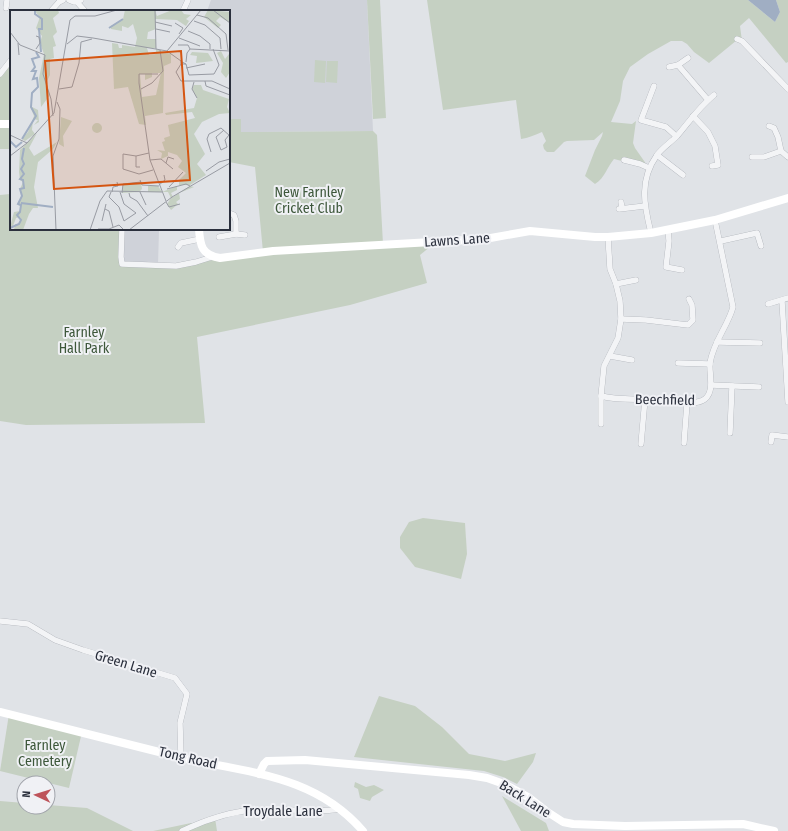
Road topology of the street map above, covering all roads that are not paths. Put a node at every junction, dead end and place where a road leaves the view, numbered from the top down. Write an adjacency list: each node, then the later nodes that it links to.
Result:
1 (7, 0): 6 (street)
2 (63, 0): 7 (street)
3 (69, 0): 5 (street)
4 (188, 0): 9 (street)
5 (79, 1): 8 (street)
6 (6, 8)
7 (52, 10)
8 (84, 10)
9 (183, 10)
10 (738, 40): 17 (street)
11 (688, 58): 13 (street)
12 (10, 61): 15 (street)
13 (678, 65): 14 (street); 19 (street)
14 (669, 67)
15 (0, 74)
16 (654, 86): 22 (street)
17 (787, 88)
18 (714, 95): 19 (street)
19 (708, 100): 20 (street)
20 (693, 116): 22 (street); 28 (street)
21 (769, 126): 23 (street)
22 (676, 136): 24 (street)
23 (781, 151): 25 (street); 26 (street)
24 (657, 155): 29 (street); 30 (street)
25 (752, 157)
26 (788, 157)
27 (624, 160): 29 (street)
28 (718, 165)
29 (649, 168): 32 (street)
30 (683, 175)
31 (788, 198): 35 (street, Lawns Lane)
32 (645, 206): 33 (street); 39 (street)
33 (621, 207)
34 (230, 213): 40 (street)
35 (715, 220): 36 (street, Lawns Lane); 46 (street, Beechfield)
36 (668, 229): 39 (street, Lawns Lane); 49 (street)
37 (122, 230): 48 (street, Lawns Lane)
38 (199, 230): 45 (street)
39 (651, 233): 44 (street, Lawns Lane)
40 (236, 234): 41 (street); 43 (street)
41 (245, 235)
42 (178, 237): 45 (street)
43 (219, 237)
44 (608, 237): 48 (street, Lawns Lane); 53 (street)
45 (200, 239): 48 (street)
46 (721, 241): 47 (street); 58 (street, Beechfield)
47 (761, 246)
48 (212, 257)
49 (666, 267): 50 (street); 51 (street)
50 (682, 270)
51 (662, 274)
52 (636, 280): 53 (street)
53 (616, 284): 57 (street)
54 (689, 298): 57 (street)
55 (785, 299): 56 (street); 69 (street)
56 (768, 304)
57 (621, 319): 60 (street)
58 (717, 342): 59 (street); 63 (street, Beechfield)
59 (760, 343)
60 (610, 356): 61 (street); 67 (street)
61 (632, 360)
62 (678, 363): 63 (street)
63 (710, 364): 64 (street, Beechfield)
64 (711, 385): 65 (street); 70 (street, Beechfield)
65 (732, 386): 66 (street); 72 (street)
66 (759, 387)
67 (602, 396): 68 (street, Beechfield); 71 (street)
68 (645, 399): 70 (street, Beechfield); 76 (street)
69 (788, 402)
70 (687, 403): 75 (street)
71 (601, 424)
72 (730, 433)
73 (788, 437): 74 (street)
74 (771, 442)
75 (684, 443)
76 (641, 444)
77 (0, 621): 79 (street, Green Lane)
78 (0, 712): 79 (street, Tong Road)
79 (181, 757): 80 (street, Tong Road)
80 (259, 774): 81 (street, Tong Road); 84 (street, Back Lane)
81 (340, 809): 82 (street, Troydale Lane); 83 (street, Tong Road)
82 (182, 831)
83 (363, 831)
84 (774, 831)

